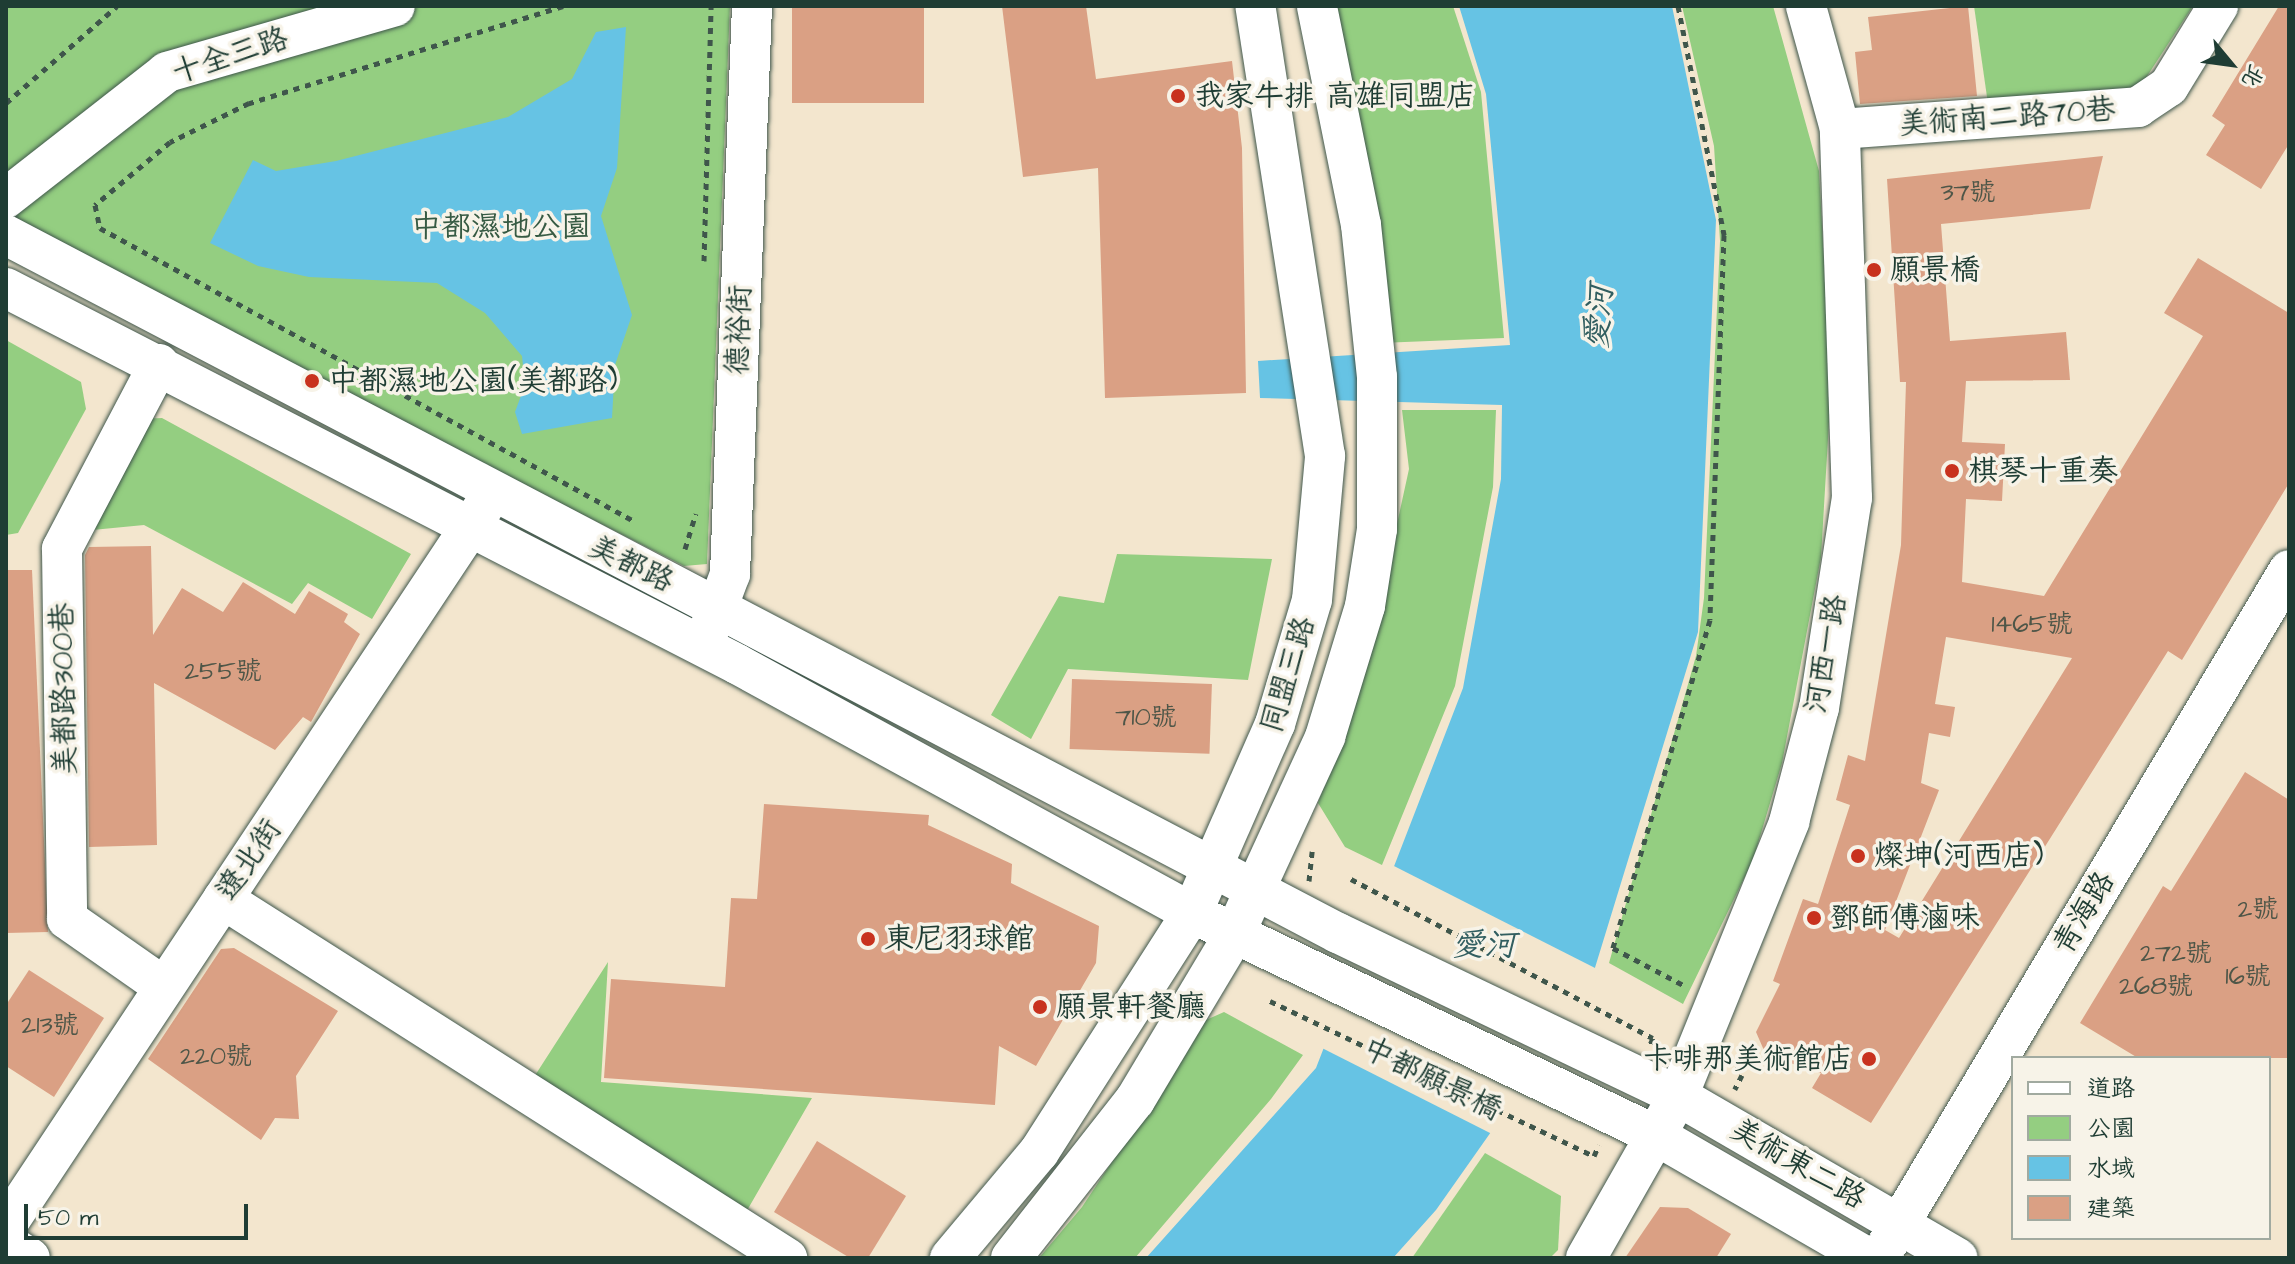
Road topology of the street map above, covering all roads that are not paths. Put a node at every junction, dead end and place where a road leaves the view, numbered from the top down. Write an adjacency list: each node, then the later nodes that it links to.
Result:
1 (395, 6): 8 (street, 十全三路)
2 (752, 6): 15 (street, 德裕街)
3 (1255, 6): 17 (street, 同盟三路)
4 (1317, 6): 18 (street, 同盟三路)
5 (1806, 6): 7 (street, 河西一路)
6 (2218, 6): 7 (street, 美術南二路70巷)
7 (1840, 129): 25 (street, 河西一路)
8 (6, 198)
9 (6, 235): 12 (street, 美都路)
10 (6, 288): 11 (street, 美都路)
11 (159, 364): 13 (street, 美都路); 24 (street, 美都路300巷)
12 (492, 494): 13 (street, 遼北街); 15 (street, 美都路)
13 (471, 528): 16 (street, 美都路); 21 (street, 遼北街)
14 (2289, 570): 29 (street, 青海路)
15 (721, 608): 16 (street, 德裕街); 19 (street, 美都路)
16 (699, 647): 22 (street, 美都路)
17 (1293, 671): 18 (street); 19 (street, 同盟三路)
18 (1345, 680): 20 (street, 同盟三路)
19 (1213, 869): 20 (street, 美都路); 22 (street, 同盟三路)
20 (1258, 890): 23 (street, 同盟三路); 25 (street, 美術東二路)
21 (223, 899): 24 (street, 遼北街); 33 (street)
22 (1192, 913): 23 (street, 美都路); 34 (street, 同盟三路)
23 (1235, 933): 26 (street, 中都願景橋); 35 (street, 同盟三路)
24 (164, 987): 30 (street, 遼北街)
25 (1678, 1096): 27 (street, 河西一路); 29 (street, 美術東二路)
26 (1614, 1115): 27 (street, 美術東二路)
27 (1657, 1136): 28 (street, 河西一路); 38 (street, 美術東二路)
28 (1614, 1212): 36 (street); 37 (street, 河西一路)
29 (1899, 1222): 39 (street, 青海路); 40 (street, 美術東二路)
30 (6, 1226)
31 (6, 1243): 32 (street)
32 (30, 1258)
33 (787, 1258)
34 (950, 1258)
35 (1011, 1258)
36 (1567, 1258)
37 (1586, 1258)
38 (1868, 1258)
39 (1880, 1258)
40 (1958, 1258)

